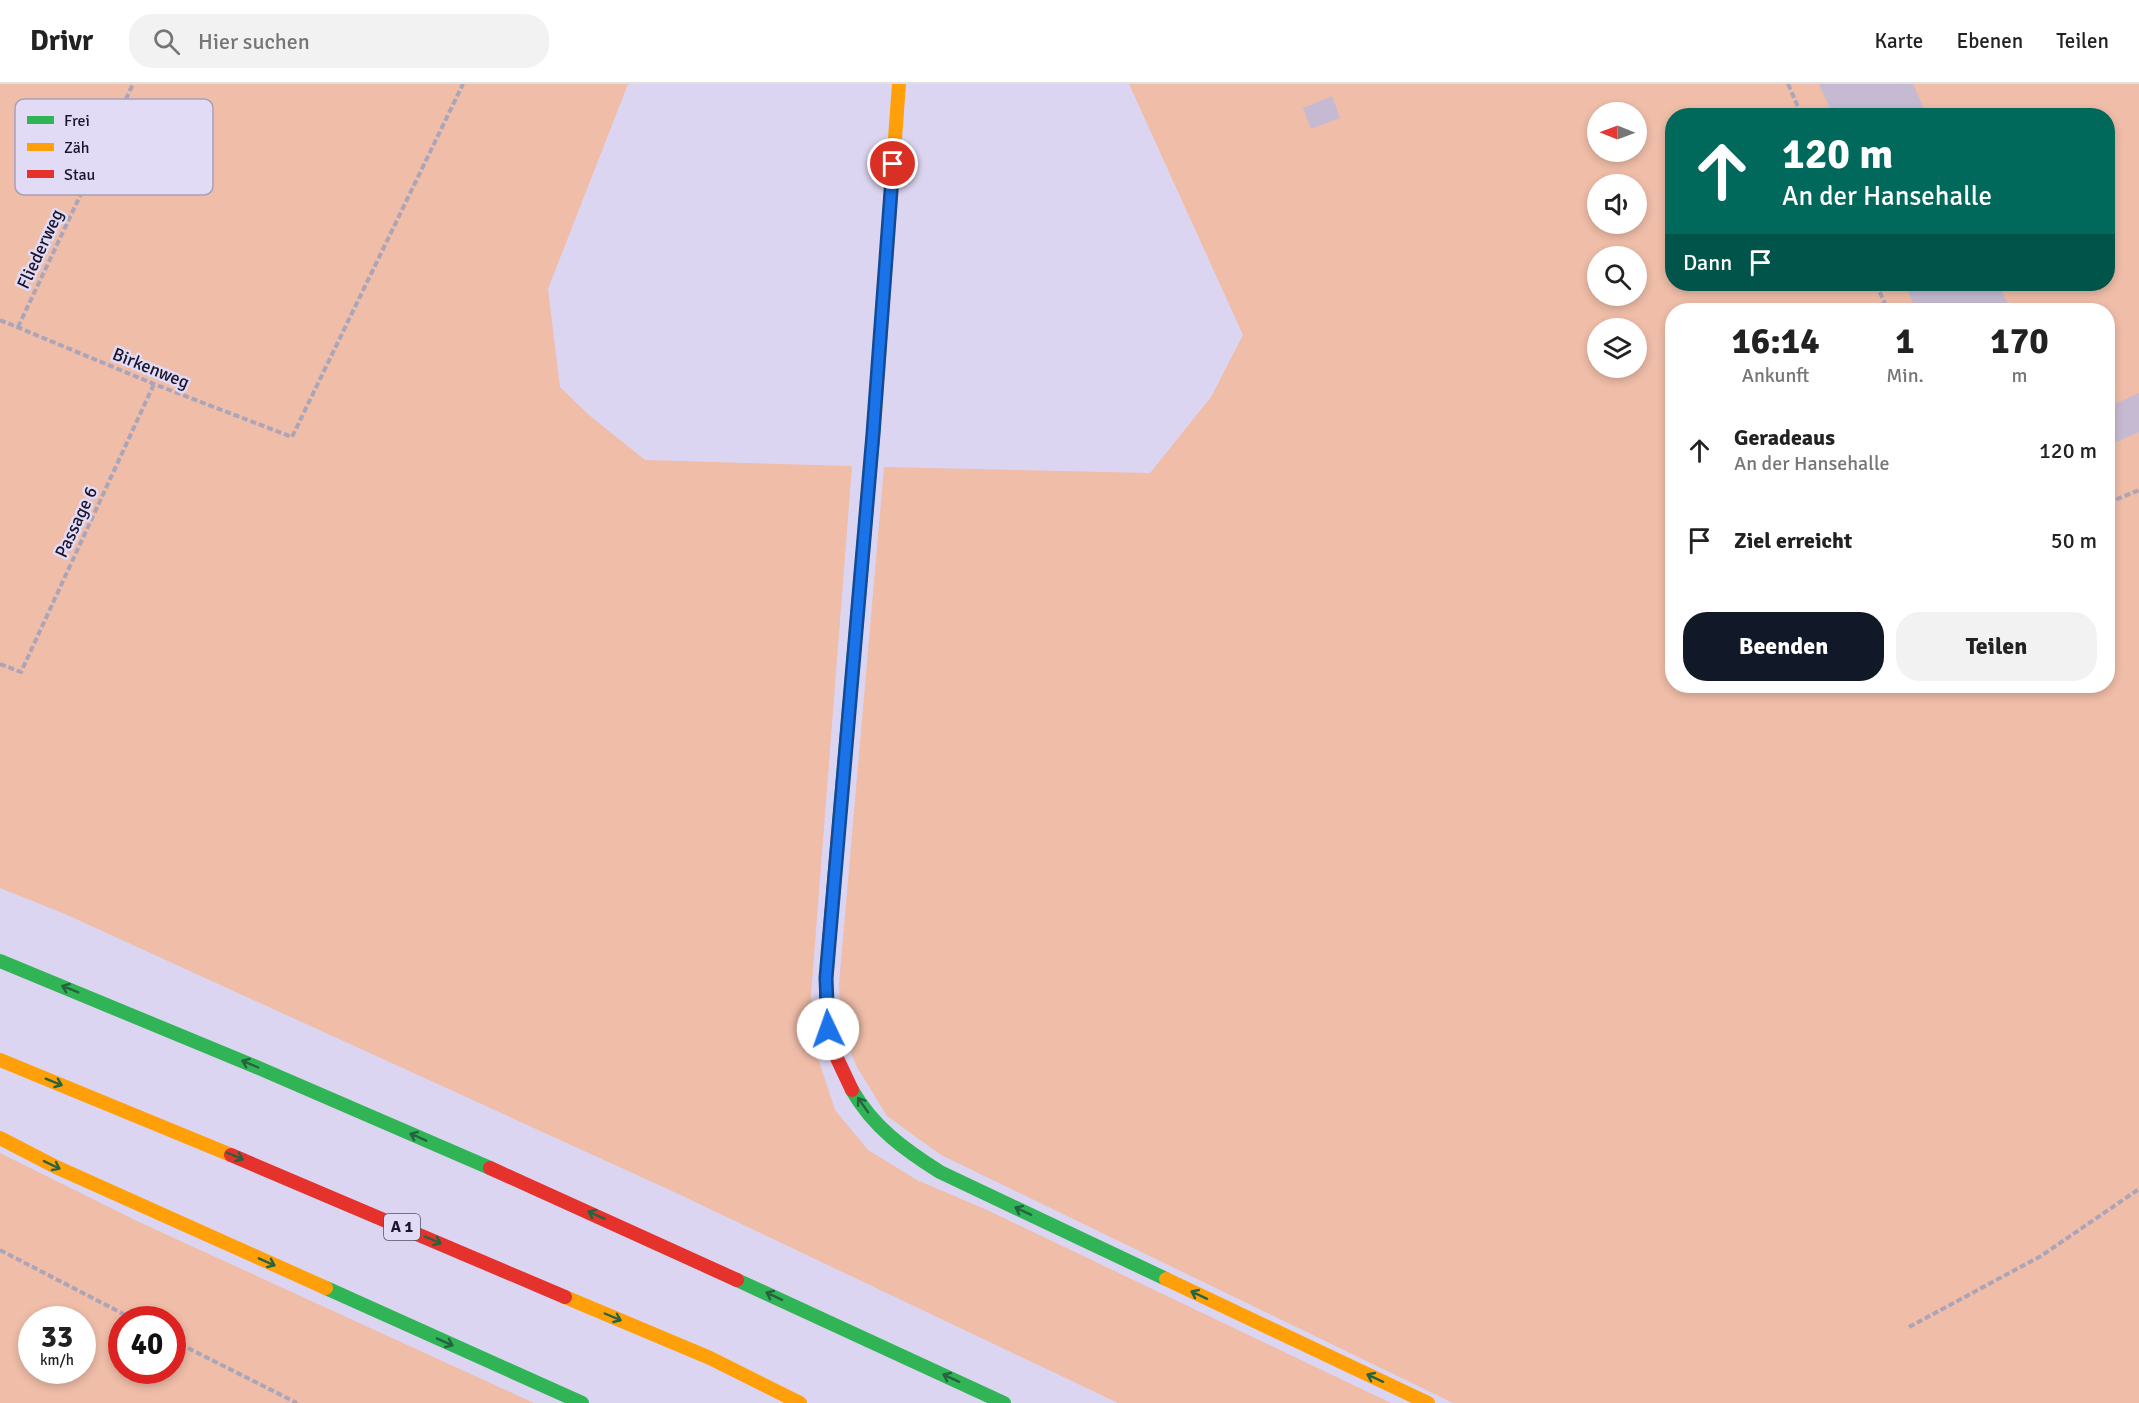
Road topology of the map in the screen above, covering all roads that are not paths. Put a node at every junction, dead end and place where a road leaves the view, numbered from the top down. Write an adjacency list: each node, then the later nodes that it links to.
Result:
1 (899, 84): 8 (main road, one-way to 1)
2 (0, 961): 7 (main road, one-way to 2)
3 (0, 1060): 6 (main road, A 1, one-way to 6)
4 (0, 1138): 5 (main road, one-way to 5)
5 (582, 1403)
6 (800, 1403)
7 (1004, 1403)
8 (1428, 1403)

